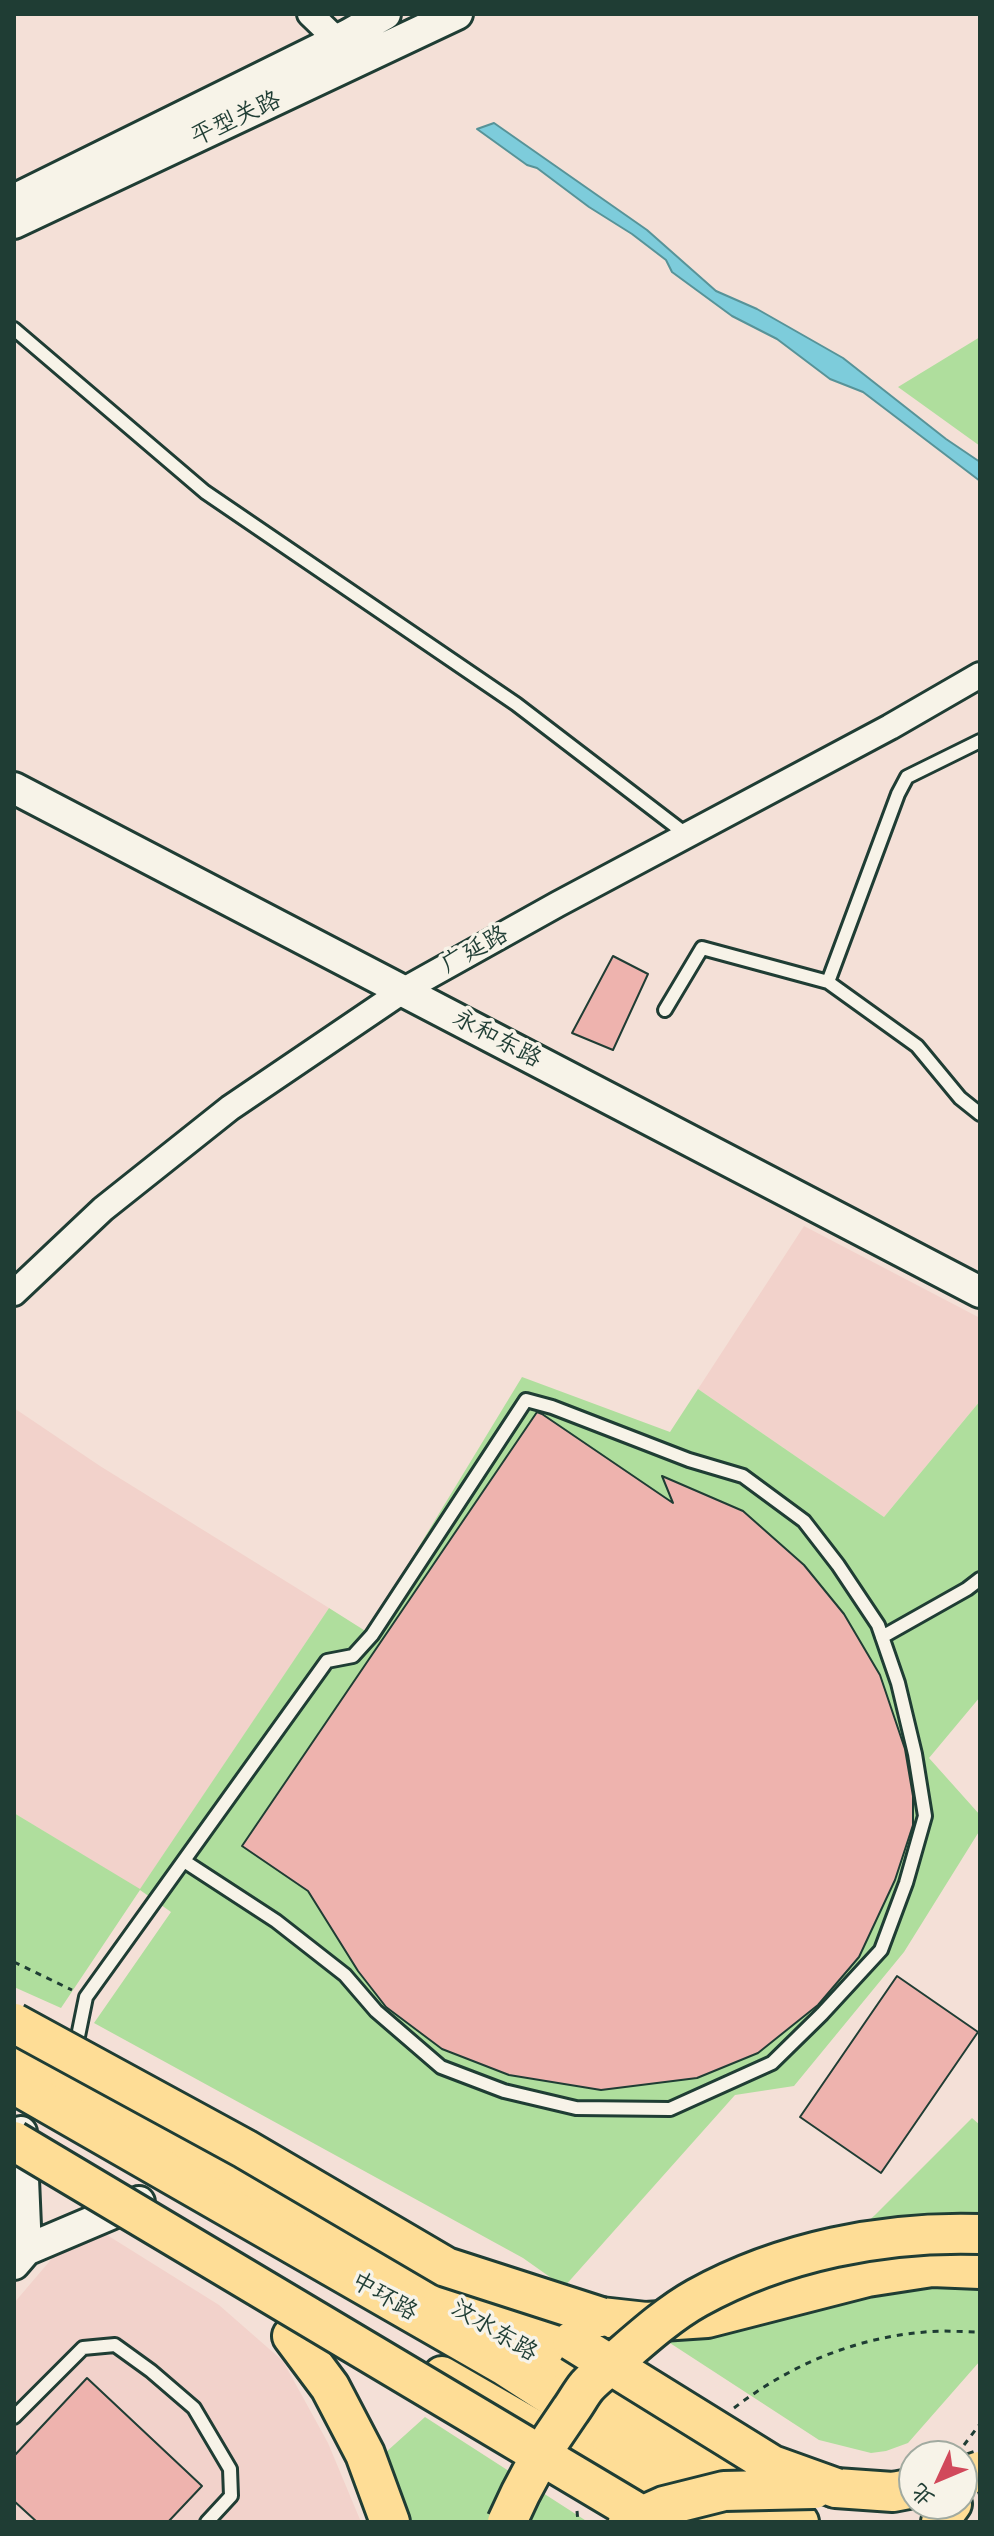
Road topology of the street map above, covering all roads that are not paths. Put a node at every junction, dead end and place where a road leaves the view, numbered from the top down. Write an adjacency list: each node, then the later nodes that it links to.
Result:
1 (310, 14): 4 (street)
2 (385, 14): 4 (street, 平型关路)
3 (457, 14): 6 (street, 平型关路)
4 (337, 40): 5 (street, 平型关路)
5 (14, 200)
6 (14, 223)
7 (14, 329): 11 (lane)
8 (977, 683): 11 (street, 广延路)
9 (980, 741): 12 (lane)
10 (14, 788): 13 (street, 永和东路)
11 (687, 835): 13 (street, 广延路)
12 (828, 982): 14 (lane); 15 (lane)
13 (404, 990): 16 (street, 永和东路); 17 (street, 广延路)
14 (665, 1010)
15 (980, 1114)
16 (980, 1292)
17 (14, 1293)
18 (980, 1579): 19 (lane)
19 (882, 1637): 20 (lane); 20 (lane)
20 (184, 1861): 24 (lane)
21 (14, 2023): 29 (highway, bridge)
22 (14, 2055): 24 (main road, 汶水东路)
23 (14, 2084): 42 (highway, 中环路, bridge)
24 (68, 2086): 43 (main road, 汶水东路)
25 (15, 2131): 26 (main road); 28 (street); 36 (highway); 39 (highway, bridge); 41 (main road, 汶水东路)
26 (140, 2201): 28 (street); 31 (main road)
27 (980, 2234): 37 (highway, bridge)
28 (20, 2257)
29 (446, 2267): 30 (highway, bridge); 33 (highway, bridge)
30 (980, 2269)
31 (321, 2305): 38 (main road); 40 (main road)
32 (14, 2417): 35 (lane)
33 (836, 2488): 34 (highway); 38 (highway, bridge)
34 (898, 2491)
35 (207, 2522)
36 (390, 2522)
37 (507, 2522)
38 (628, 2522)
39 (653, 2522)
40 (690, 2522)
41 (731, 2522)
42 (746, 2522)
43 (800, 2522)

